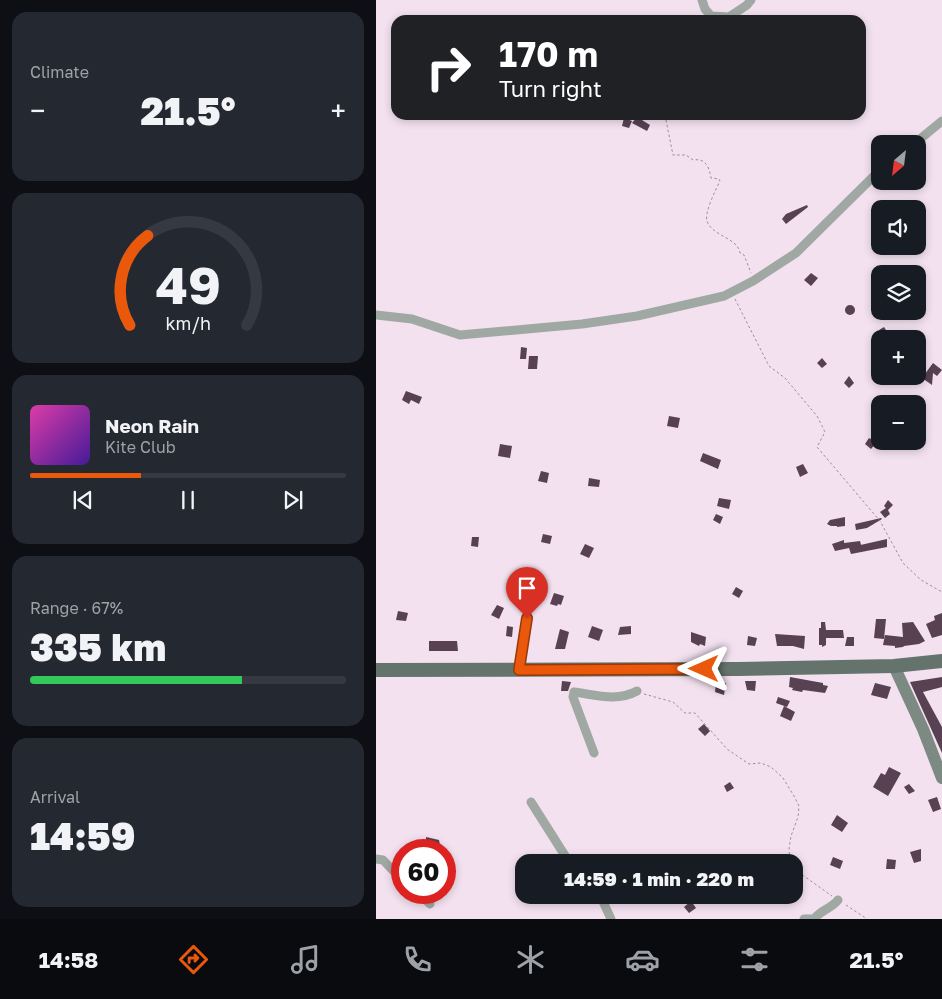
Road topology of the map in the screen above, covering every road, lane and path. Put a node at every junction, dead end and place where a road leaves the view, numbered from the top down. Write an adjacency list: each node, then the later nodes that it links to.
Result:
1 (702, 0): 3 (street)
2 (751, 0): 4 (street)
3 (710, 15)
4 (732, 15)
5 (665, 120): 9 (path)
6 (942, 121): 7 (street)
7 (925, 135)
8 (871, 179): 9 (street)
9 (753, 281): 10 (street)
10 (732, 292): 11 (street); 12 (path)
11 (376, 315)
12 (942, 592)
13 (527, 618): 17 (street)
14 (942, 661): 15 (main road)
15 (894, 666): 17 (main road); 20 (street)
16 (376, 670): 17 (main road)
17 (519, 670)
18 (637, 691): 19 (street); 23 (path)
19 (594, 753)
20 (942, 778)
21 (531, 802): 22 (street)
22 (564, 854)
23 (790, 854)
24 (376, 859): 25 (street)
25 (391, 869)
26 (803, 875): 27 (path)
27 (838, 900): 30 (street); 31 (path)
28 (604, 904): 29 (street)
29 (611, 919)
30 (804, 919)
31 (867, 919)

